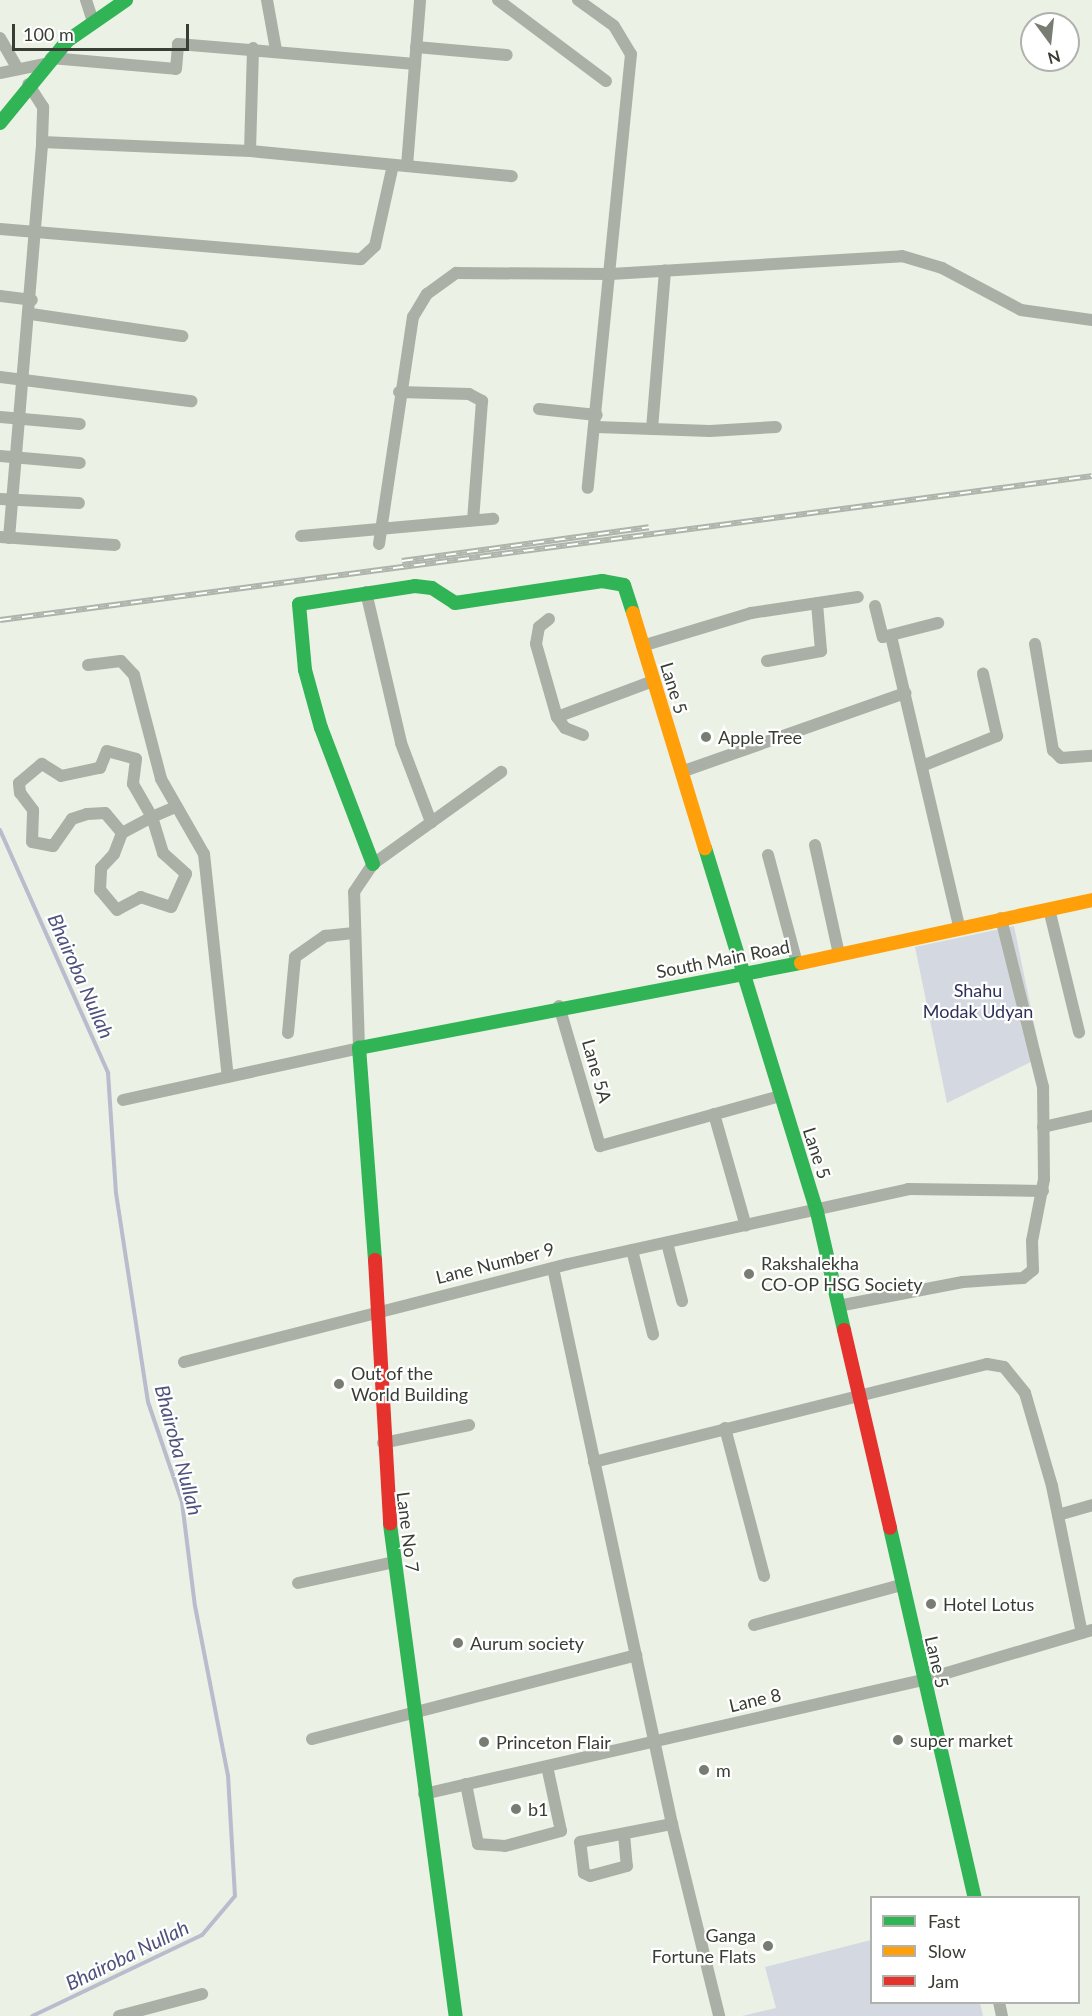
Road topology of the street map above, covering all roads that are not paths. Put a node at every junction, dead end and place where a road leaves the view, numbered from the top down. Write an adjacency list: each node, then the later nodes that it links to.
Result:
1 (86, 0): 7 (street)
2 (126, 0): 7 (street)
3 (267, 0): 11 (street)
4 (420, 0): 9 (street)
5 (498, 0): 17 (street)
6 (578, 0): 28 (street)
7 (93, 21): 13 (street)
8 (0, 38): 15 (street)
9 (416, 47): 12 (street); 14 (street)
10 (253, 48): 11 (street); 13 (street); 21 (street)
11 (276, 50): 14 (street)
12 (507, 55)
13 (48, 61): 15 (street); 18 (street)
14 (415, 64): 23 (street)
15 (16, 66): 16 (street)
16 (0, 73)
17 (606, 81)
18 (28, 84): 19 (street); 20 (street)
19 (0, 123)
20 (42, 142): 21 (street); 26 (street)
21 (250, 151): 22 (street)
22 (393, 165): 23 (street); 26 (street)
23 (407, 166): 24 (street)
24 (512, 176)
25 (0, 229): 26 (street)
26 (36, 232): 30 (street)
27 (665, 271): 28 (street); 32 (street); 44 (street)
28 (611, 274): 36 (street); 41 (street)
29 (0, 296): 30 (street)
30 (32, 300): 31 (street)
31 (30, 314): 33 (street); 35 (street)
32 (1092, 320)
33 (182, 336)
34 (0, 377): 35 (street)
35 (22, 380): 37 (street); 40 (street)
36 (399, 392): 53 (street); 54 (street)
37 (191, 401)
38 (539, 409): 41 (street)
39 (0, 417): 40 (street)
40 (20, 419): 42 (street); 46 (street)
41 (597, 421): 44 (street); 48 (street)
42 (80, 424)
43 (776, 427): 44 (street)
44 (652, 429)
45 (0, 456): 46 (street)
46 (17, 457): 47 (street); 50 (street)
47 (80, 463)
48 (588, 488)
49 (0, 499): 50 (street)
50 (13, 500): 51 (street); 56 (street)
51 (79, 503)
52 (493, 519): 53 (street)
53 (473, 520): 54 (street)
54 (381, 525): 55 (street); 57 (street)
55 (301, 536)
56 (5, 538): 58 (street)
57 (379, 544)
58 (115, 545)
59 (366, 592): 67 (street, Lane 5); 81 (street); 85 (street)
60 (858, 597): 61 (street)
61 (817, 603): 67 (street); 68 (street)
62 (875, 606): 65 (street)
63 (549, 619): 73 (street)
64 (938, 623): 65 (street)
65 (891, 636): 72 (street)
66 (1035, 644): 75 (street)
67 (642, 646): 71 (street, Lane 5)
68 (767, 661)
69 (88, 664): 79 (street)
70 (982, 674): 76 (street)
71 (653, 681): 73 (street); 78 (street, Lane 5)
72 (905, 693): 76 (street); 78 (street)
73 (557, 717): 74 (street)
74 (583, 735)
75 (1092, 756)
76 (922, 766): 89 (street)
77 (501, 772): 81 (street)
78 (681, 772): 93 (street, Lane 5)
79 (176, 807): 80 (street); 98 (street)
80 (152, 817): 82 (street); 82 (street); 82 (street)
81 (431, 822): 85 (street)
82 (122, 833)
83 (815, 845): 91 (street)
84 (768, 855): 92 (street)
85 (373, 864): 90 (street)
86 (1092, 900): 87 (street, South Main Road)
87 (1049, 909): 88 (street, South Main Road); 95 (street)
88 (1001, 918): 89 (street, South Main Road); 103 (street)
89 (958, 926): 91 (street, South Main Road)
90 (354, 933): 96 (street); 97 (street)
91 (838, 954): 92 (street, South Main Road)
92 (796, 963): 93 (street, South Main Road)
93 (741, 976): 94 (street, South Main Road); 99 (street, Lane 5)
94 (559, 1006): 97 (street, South Main Road); 101 (street, Lane 5A)
95 (1079, 1032)
96 (288, 1033)
97 (360, 1048): 98 (street); 112 (street, Lane No 7)
98 (228, 1077): 100 (street)
99 (780, 1096): 101 (street); 105 (street, Lane 5)
100 (123, 1100)
101 (714, 1114): 106 (street)
102 (1092, 1116): 103 (street)
103 (1043, 1127): 104 (street)
104 (1043, 1191): 105 (street, Lane Number 9); 111 (street)
105 (817, 1212): 106 (street, Lane Number 9); 111 (street, Lane 5)
106 (746, 1227): 107 (street, Lane Number 9)
107 (667, 1243): 108 (street, Lane Number 9); 110 (street)
108 (632, 1250): 109 (street, Lane Number 9); 113 (street)
109 (553, 1268): 112 (street, Lane Number 9); 119 (street)
110 (682, 1301)
111 (838, 1306): 115 (street, Lane 5)
112 (379, 1311): 114 (street, Lane Number 9); 118 (street, Lane No 7)
113 (653, 1334)
114 (184, 1362)
115 (857, 1395): 117 (street); 121 (street); 125 (street, Lane 5)
116 (469, 1425): 118 (street)
117 (725, 1428): 119 (street); 123 (street)
118 (383, 1443): 122 (street, Lane No 7)
119 (594, 1462): 128 (street)
120 (1092, 1505): 121 (street)
121 (1058, 1515): 127 (street)
122 (394, 1562): 124 (street); 130 (street, Lane No 7)
123 (764, 1576)
124 (298, 1583)
125 (901, 1586): 126 (street); 129 (street, Lane 5)
126 (754, 1625)
127 (1087, 1631): 129 (street, Lane 8)
128 (636, 1655): 130 (street); 132 (street)
129 (923, 1680): 132 (street, Lane 8); 138 (street, Lane 5)
130 (414, 1717): 131 (street); 135 (street, Lane No 7)
131 (312, 1739)
132 (657, 1742): 133 (street, Lane 8); 136 (street)
133 (547, 1766): 134 (street, Lane 8); 134 (street)
134 (466, 1784): 135 (street, Lane 8)
135 (424, 1794): 141 (street, Lane No 7)
136 (672, 1824): 137 (street); 142 (street)
137 (624, 1834): 137 (street)
138 (975, 1896)
139 (202, 1994): 140 (street)
140 (119, 2016)
141 (456, 2016)
142 (719, 2016)

